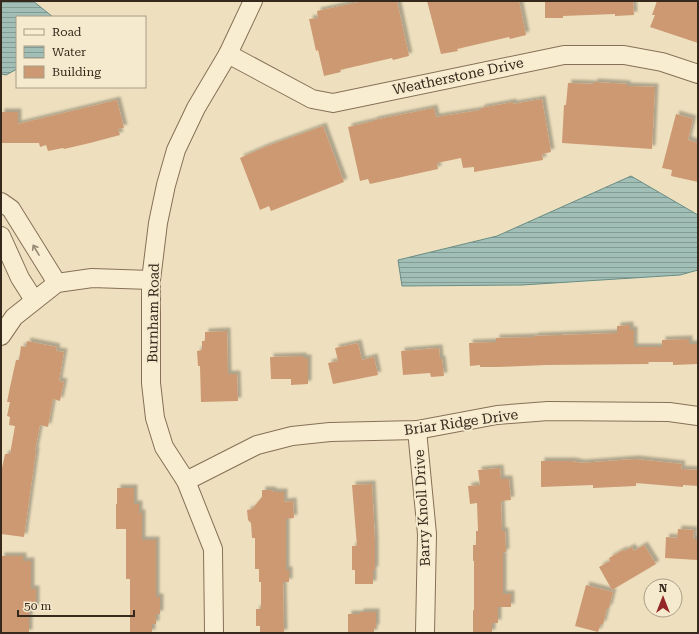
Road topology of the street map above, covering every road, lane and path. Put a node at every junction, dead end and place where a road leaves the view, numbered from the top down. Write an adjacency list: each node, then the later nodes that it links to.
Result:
1 (253, 1): 2 (street, Burnham Road)
2 (228, 54): 3 (street, Weatherstone Drive); 6 (street, Burnham Road)
3 (698, 74)
4 (1, 202): 7 (street, one-way to 4)
5 (1, 236): 8 (street)
6 (151, 280): 7 (street); 12 (street, Burnham Road)
7 (57, 283): 8 (street)
8 (34, 300): 9 (street)
9 (1, 336)
10 (698, 416): 11 (street, Briar Ridge Drive)
11 (417, 430): 12 (street, Briar Ridge Drive); 14 (street, Barry Knoll Drive)
12 (186, 481): 13 (street, Burnham Road)
13 (214, 633)
14 (425, 633)

